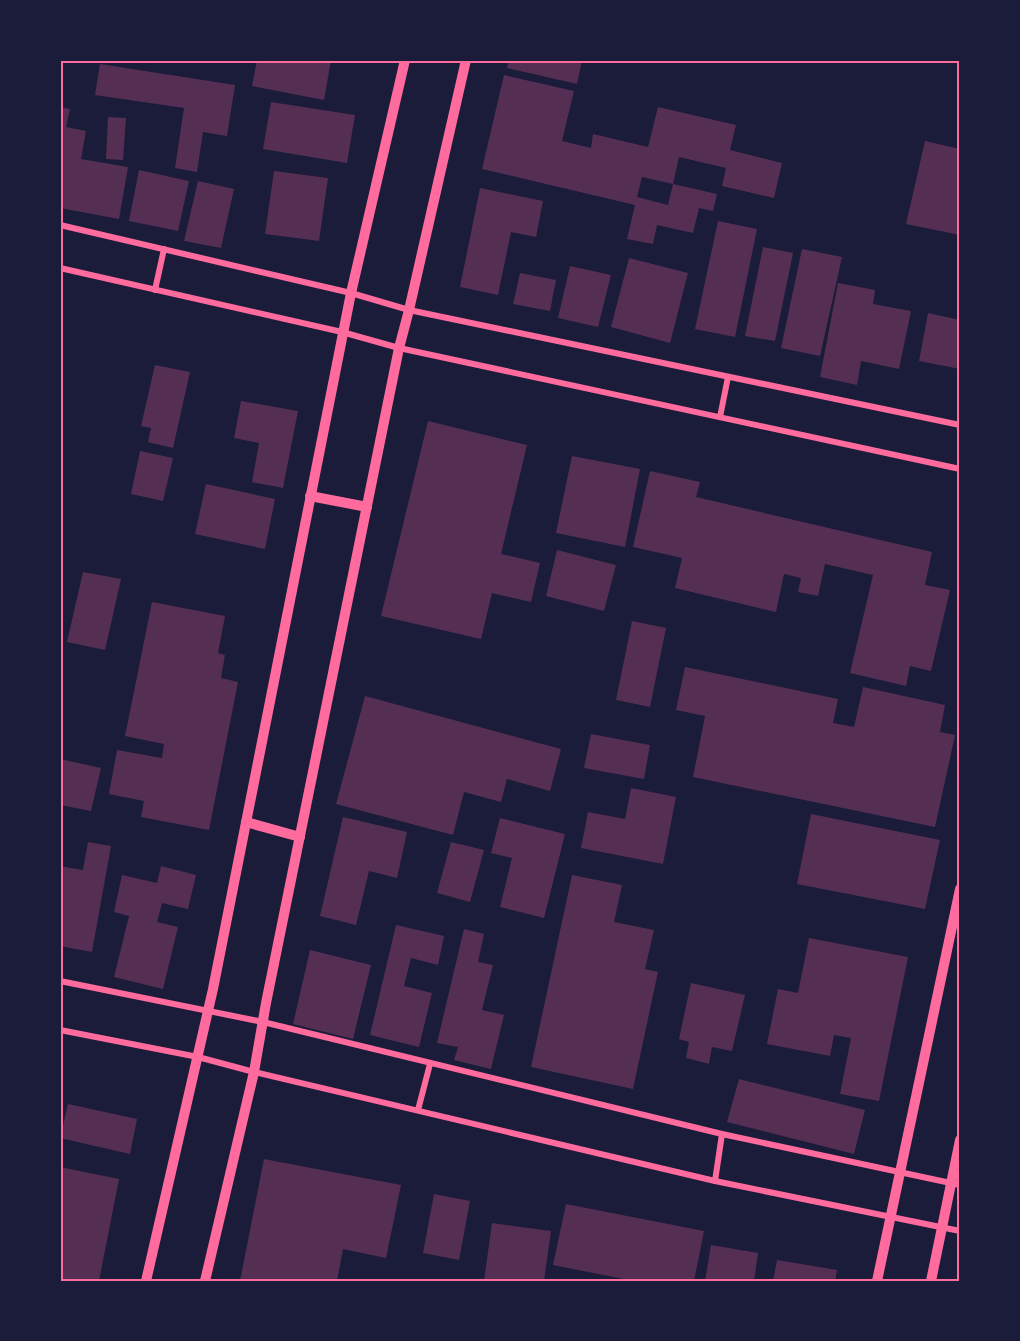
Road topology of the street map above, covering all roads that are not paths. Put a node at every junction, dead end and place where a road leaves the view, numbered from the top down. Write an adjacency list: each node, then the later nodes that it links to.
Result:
1 (405, 60): 7 (street)
2 (466, 60): 8 (street)
3 (60, 225): 4 (street)
4 (164, 249): 6 (street); 7 (street)
5 (60, 268): 6 (street)
6 (155, 290): 9 (street)
7 (351, 293): 8 (street); 9 (street)
8 (409, 310): 10 (street); 11 (street)
9 (342, 332): 10 (street); 15 (street)
10 (399, 348): 12 (street); 16 (street)
11 (728, 377): 12 (street); 13 (street)
12 (720, 417): 14 (street)
13 (960, 425)
14 (960, 469)
15 (310, 496): 16 (street); 17 (street)
16 (367, 507): 18 (street)
17 (246, 822): 18 (street); 21 (street)
18 (300, 837): 22 (street)
19 (960, 889): 30 (street)
20 (60, 981): 21 (street)
21 (208, 1012): 22 (street); 24 (street)
22 (263, 1022): 25 (street); 26 (street)
23 (60, 1030): 24 (street)
24 (198, 1057): 26 (street); 36 (street)
25 (430, 1064): 27 (street); 28 (street)
26 (254, 1072): 27 (street); 37 (street)
27 (418, 1110): 31 (street)
28 (722, 1134): 30 (street); 31 (street)
29 (960, 1140): 32 (street)
30 (901, 1172): 32 (street); 33 (street)
31 (715, 1181): 33 (street)
32 (955, 1184): 34 (street)
33 (891, 1217): 34 (street); 38 (street)
34 (943, 1227): 35 (street); 39 (street)
35 (960, 1231)
36 (146, 1281)
37 (205, 1281)
38 (877, 1281)
39 (931, 1281)

